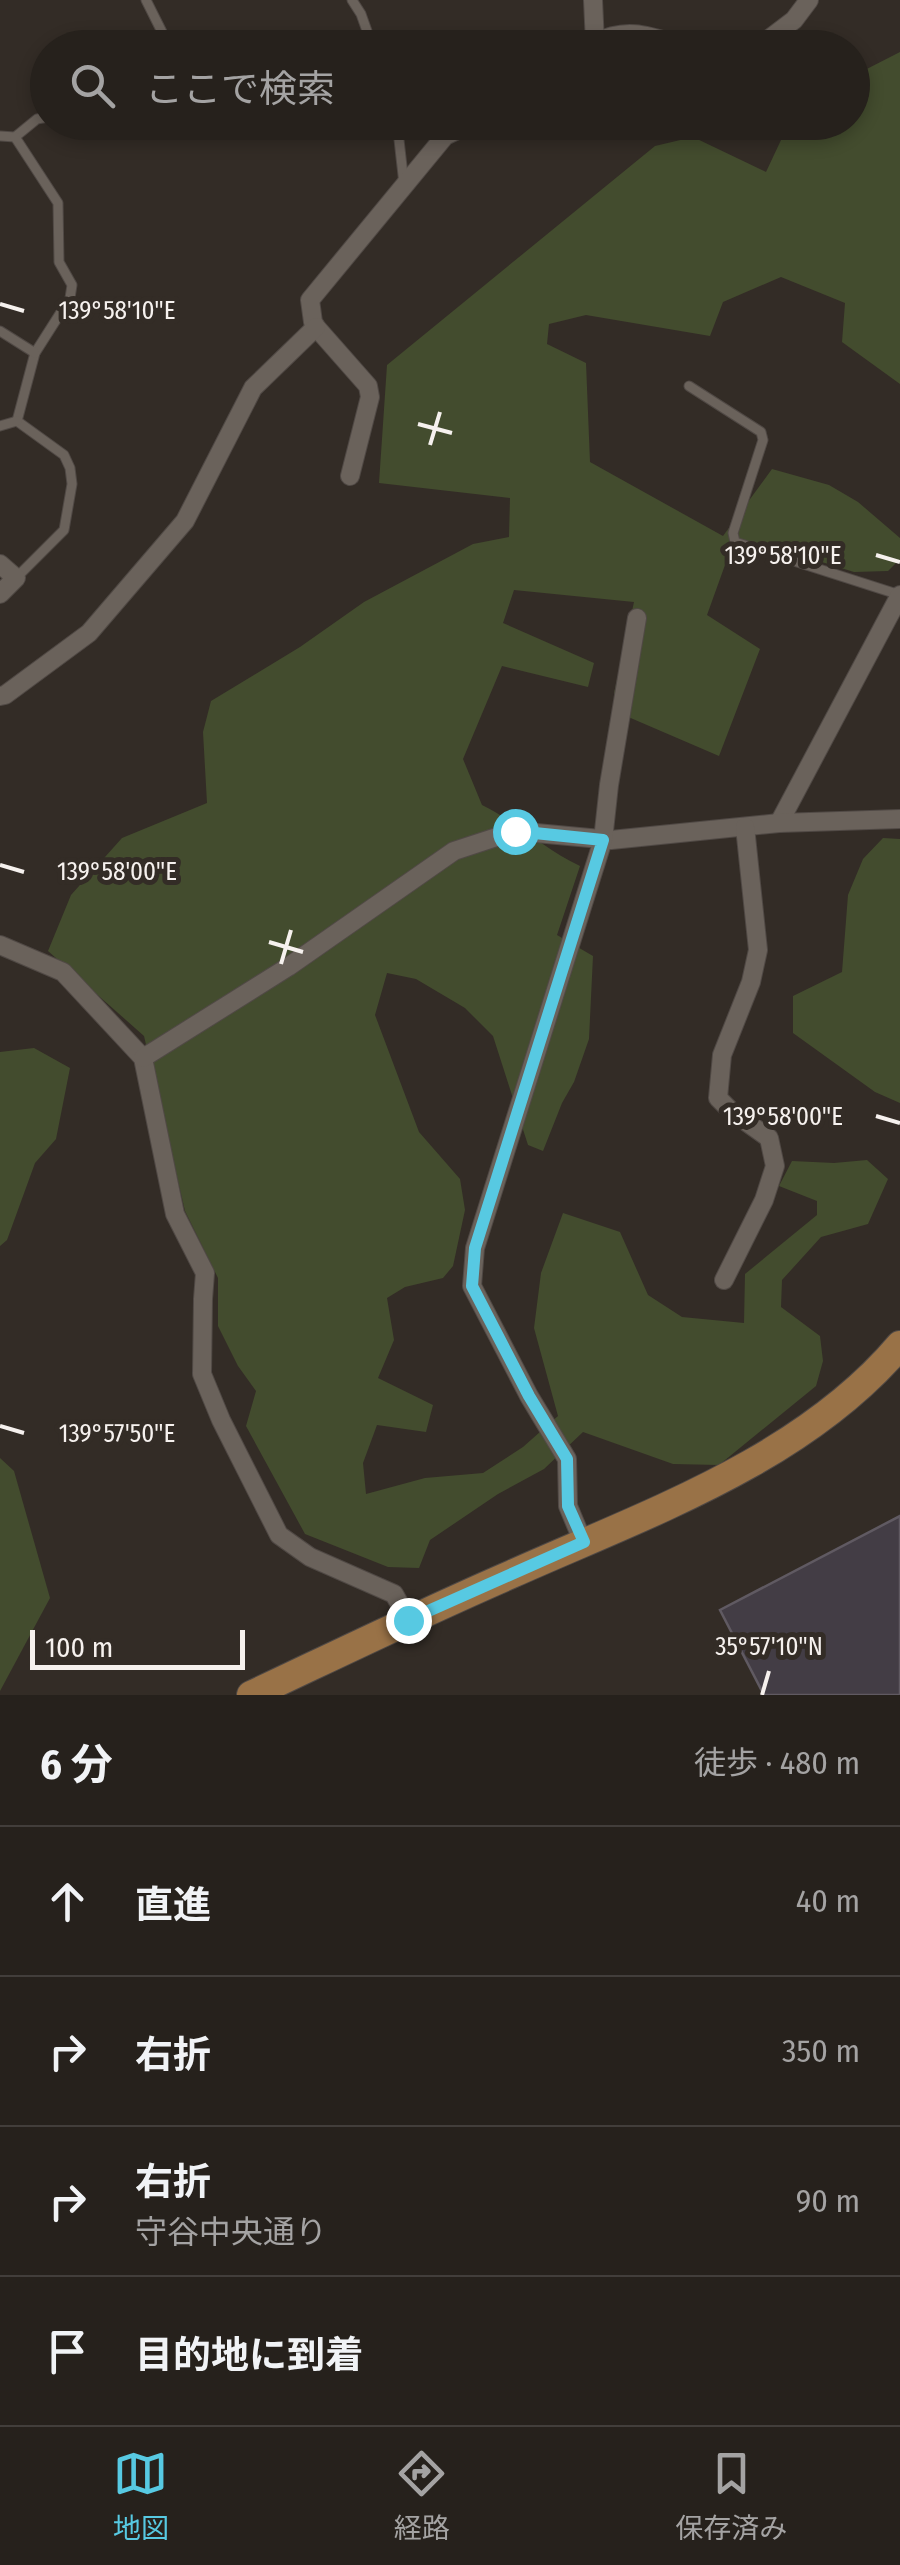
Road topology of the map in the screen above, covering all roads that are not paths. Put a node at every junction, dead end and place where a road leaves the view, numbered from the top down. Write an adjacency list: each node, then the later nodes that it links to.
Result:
1 (146, 0): 5 (lane)
2 (352, 0): 6 (lane)
3 (594, 0): 7 (street)
4 (809, 0): 8 (street)
5 (161, 30)
6 (367, 30)
7 (593, 30)
8 (781, 30)
9 (30, 125): 11 (lane)
10 (0, 136): 11 (lane)
11 (15, 137): 17 (lane)
12 (399, 140): 14 (lane)
13 (442, 140): 14 (street)
14 (404, 186): 15 (street)
15 (316, 327): 21 (street); 27 (street)
16 (0, 331): 17 (lane)
17 (35, 353): 19 (lane)
18 (689, 386): 25 (lane)
19 (16, 420): 20 (lane); 23 (lane)
20 (0, 426)
21 (350, 476)
22 (0, 564): 23 (street)
23 (16, 578): 24 (street)
24 (0, 594)
25 (900, 595): 29 (street)
26 (637, 618): 31 (street)
27 (0, 696)
28 (900, 820): 29 (street)
29 (779, 823): 30 (street)
30 (745, 827): 31 (street); 34 (street)
31 (603, 840): 33 (street); 36 (street)
32 (0, 945): 33 (street)
33 (143, 1058): 37 (street)
34 (724, 1280)
35 (900, 1345): 36 (main road)
36 (584, 1542): 37 (main road)
37 (408, 1620): 38 (main road)
38 (251, 1695)

